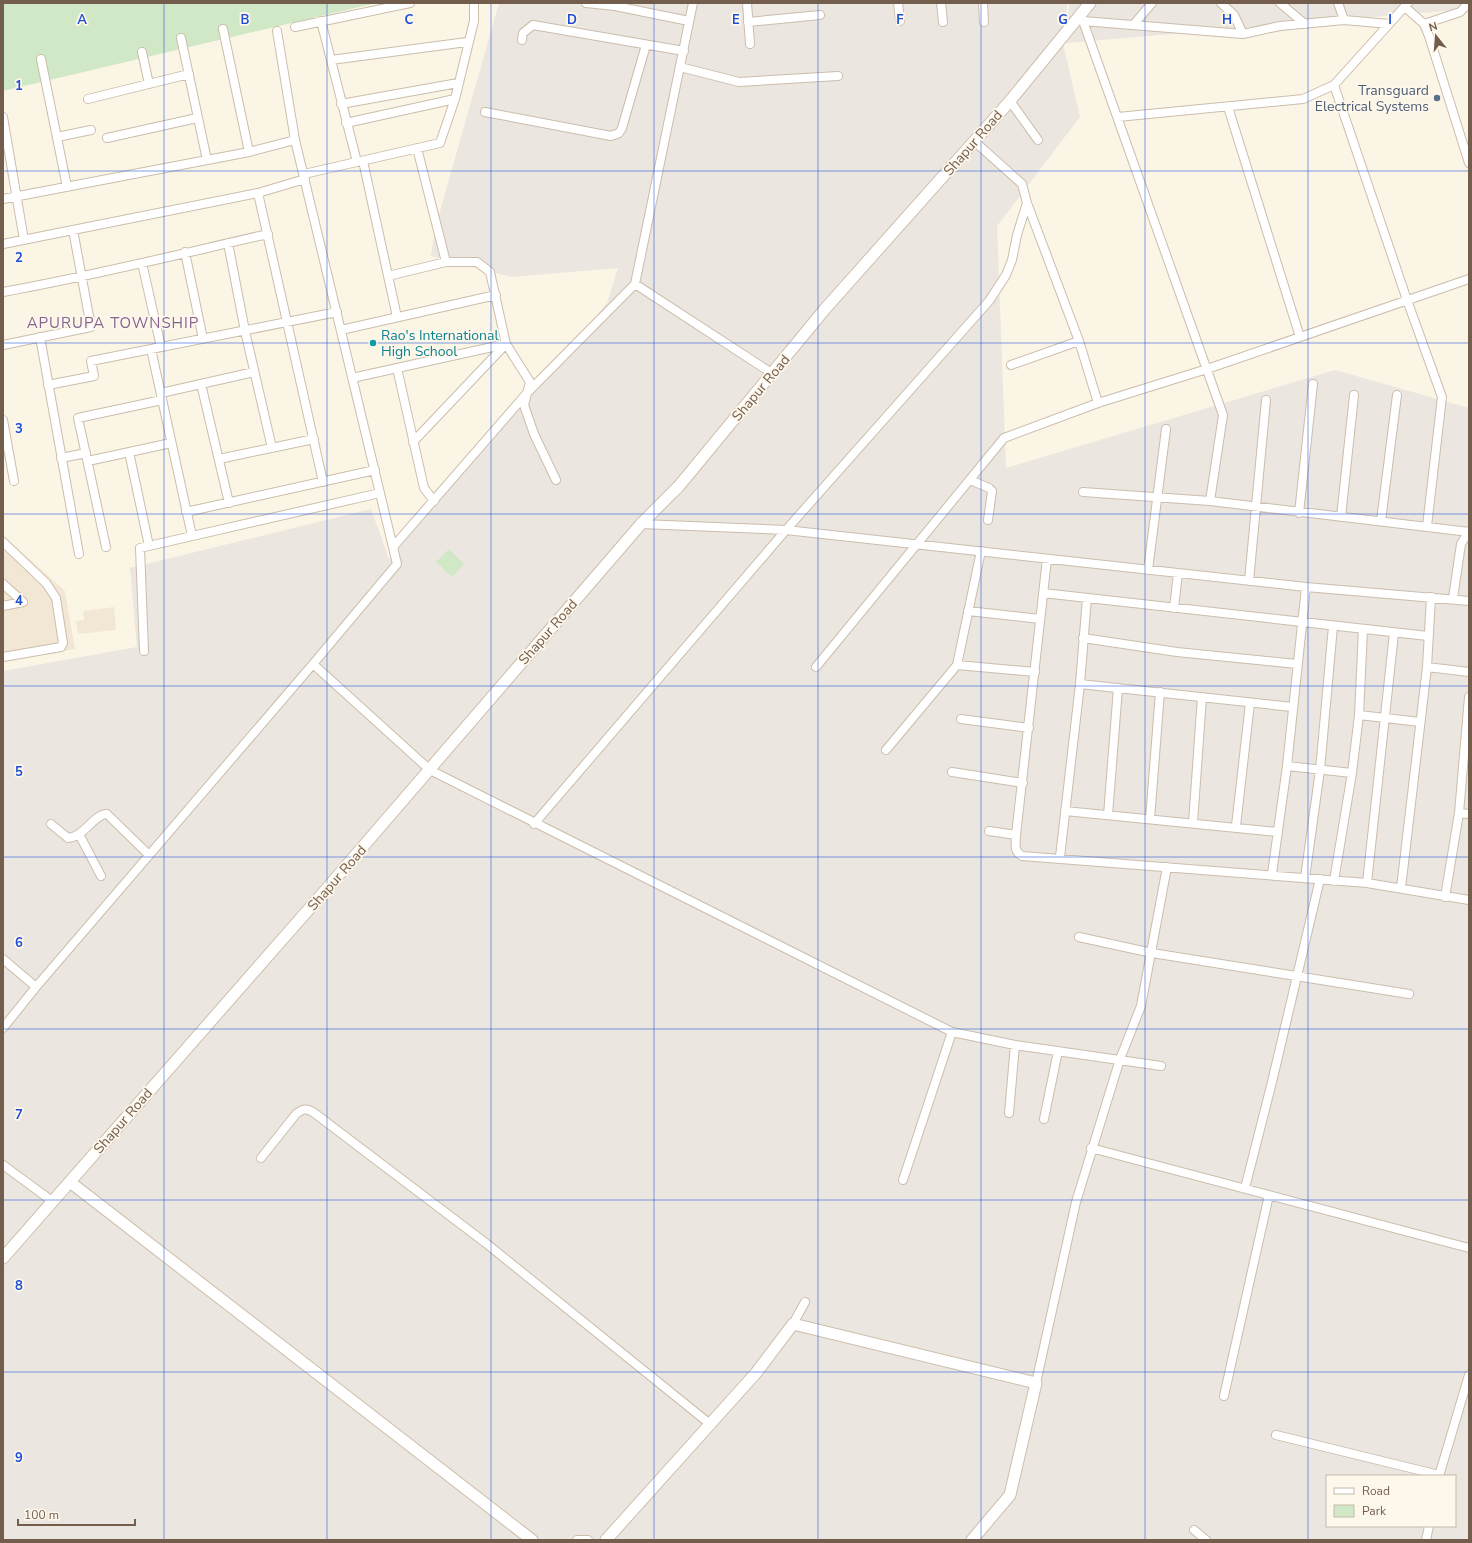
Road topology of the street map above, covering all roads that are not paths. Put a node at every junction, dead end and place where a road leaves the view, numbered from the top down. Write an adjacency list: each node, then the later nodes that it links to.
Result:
1 (410, 3): 20 (street)
2 (474, 3): 35 (street)
3 (586, 3): 14 (street)
4 (693, 3): 18 (street)
5 (747, 3): 22 (street)
6 (898, 3): 21 (street)
7 (942, 3): 23 (street)
8 (983, 3): 24 (street)
9 (1152, 3): 25 (street)
10 (1221, 3): 32 (street)
11 (1280, 3): 26 (street)
12 (1338, 3): 19 (street)
13 (1469, 3): 28 (street)
14 (616, 5): 18 (street)
15 (1407, 5): 27 (street); 28 (street)
16 (1084, 11): 25 (street); 50 (street, Shapur Road); 55 (street)
17 (820, 15): 22 (street)
18 (689, 20): 38 (street)
19 (1344, 20): 26 (street); 27 (street)
20 (321, 21): 29 (street); 41 (street)
21 (900, 21)
22 (748, 22): 36 (street)
23 (943, 22)
24 (984, 22)
25 (1134, 24): 32 (street)
26 (1305, 24): 32 (street)
27 (1389, 24): 47 (street)
28 (1424, 24): 69 (street)
29 (295, 27)
30 (223, 29): 66 (street)
31 (277, 31): 61 (street)
32 (1243, 34)
33 (181, 38): 43 (street)
34 (522, 40): 37 (street)
35 (467, 42): 41 (street); 45 (street)
36 (750, 44)
37 (646, 45): 38 (street); 53 (street)
38 (684, 51): 42 (street)
39 (142, 52): 46 (street)
40 (41, 59): 59 (street)
41 (332, 60): 51 (street)
42 (680, 67): 44 (street); 87 (street)
43 (189, 74): 46 (street); 56 (street)
44 (838, 76)
45 (458, 83): 49 (street); 51 (street)
46 (149, 84): 48 (street)
47 (1334, 85): 52 (street); 90 (street)
48 (88, 99)
49 (455, 99): 57 (street); 65 (street)
50 (1010, 101): 62 (street); 63 (street, Shapur Road)
51 (341, 104): 57 (street)
52 (1228, 107): 55 (street); 97 (street)
53 (485, 112)
54 (3, 116): 64 (street)
55 (1118, 117): 106 (street)
56 (197, 118): 60 (street); 67 (street)
57 (346, 123): 68 (street)
58 (91, 130): 59 (street)
59 (57, 137): 71 (street)
60 (107, 138)
61 (296, 140): 66 (street); 70 (street)
62 (1038, 140)
63 (974, 141): 75 (street); 108 (street, Shapur Road)
64 (5, 145): 73 (street)
65 (417, 148): 68 (street); 82 (street)
66 (249, 152): 67 (street)
67 (206, 160): 71 (street)
68 (360, 161): 70 (street); 84 (street)
69 (1469, 162)
70 (304, 177): 72 (street); 91 (street)
71 (68, 187): 73 (street)
72 (258, 193): 76 (street); 77 (street)
73 (16, 196): 74 (street); 78 (street)
74 (3, 199)
75 (1027, 203): 99 (street); 148 (street)
76 (73, 230): 78 (street); 85 (street)
77 (268, 234): 79 (street); 93 (street)
78 (24, 240): 80 (street)
79 (228, 243): 81 (street); 95 (street)
80 (3, 244)
81 (186, 252): 83 (street); 98 (street)
82 (446, 262): 84 (street); 89 (street)
83 (142, 263): 85 (street); 102 (street)
84 (388, 276): 92 (street)
85 (82, 278): 88 (street); 96 (street)
86 (1469, 279): 90 (street)
87 (635, 284): 108 (street); 113 (street)
88 (3, 292)
89 (496, 295): 92 (street); 100 (street)
90 (1407, 300): 97 (street); 147 (street)
91 (337, 312): 93 (street); 94 (street)
92 (397, 317): 94 (street)
93 (287, 322): 95 (street); 121 (street)
94 (341, 330): 109 (street)
95 (245, 331): 98 (street); 107 (street)
96 (40, 337): 101 (street); 112 (street)
97 (1300, 337): 106 (street)
98 (203, 339): 102 (street)
99 (1079, 340): 104 (street); 118 (street)
100 (506, 344): 105 (street); 113 (street); 123 (street)
101 (3, 345)
102 (161, 347): 103 (street)
103 (151, 349): 112 (street); 115 (street)
104 (1011, 366)
105 (396, 368): 109 (street); 123 (street)
106 (1207, 369): 118 (street); 138 (street)
107 (254, 372): 110 (street); 124 (street)
108 (773, 374): 146 (street, Shapur Road)
109 (352, 378): 129 (street)
110 (201, 384): 115 (street); 128 (street)
111 (1313, 384): 142 (street)
112 (48, 385): 127 (street)
113 (527, 393): 130 (street); 137 (street)
114 (1354, 395): 143 (street)
115 (161, 396): 122 (street); 126 (street)
116 (1397, 396): 145 (street)
117 (1266, 400): 140 (street)
118 (1098, 403): 131 (street)
119 (3, 420): 132 (street)
120 (1166, 429): 136 (street)
121 (314, 439): 124 (street); 133 (street)
122 (171, 442): 125 (street); 141 (street)
123 (413, 442): 137 (street)
124 (272, 448): 128 (street)
125 (129, 452): 126 (street); 153 (street)
126 (87, 457): 127 (street); 154 (street)
127 (62, 458): 157 (street)
128 (219, 459): 139 (street)
129 (375, 470): 133 (street); 135 (street)
130 (556, 480)
131 (970, 480): 144 (street); 152 (street)
132 (14, 481)
133 (323, 482): 139 (street)
134 (1082, 492): 136 (street)
135 (380, 493): 150 (street); 155 (street)
136 (1158, 497): 138 (street); 159 (street)
137 (434, 501): 155 (street)
138 (1210, 501): 140 (street)
139 (229, 503): 141 (street)
140 (1255, 507): 142 (street); 161 (street)
141 (186, 512): 150 (street)
142 (1299, 513): 143 (street)
143 (1341, 517): 145 (street)
144 (988, 520)
145 (1381, 521): 147 (street)
146 (641, 524): 148 (street); 202 (street, Shapur Road)
147 (1427, 526): 149 (street)
148 (786, 530): 152 (street); 214 (street)
149 (1469, 532): 167 (street)
150 (192, 536): 153 (street)
151 (3, 542): 180 (street)
152 (917, 544): 156 (street); 184 (street)
153 (149, 546): 179 (street)
154 (106, 547)
155 (393, 547): 181 (street)
156 (980, 551): 158 (street); 171 (street)
157 (79, 554)
158 (1047, 558): 159 (street); 164 (street)
159 (1148, 570): 160 (street)
160 (1178, 573): 161 (street); 170 (street)
161 (1249, 581): 163 (street)
162 (3, 584): 169 (street)
163 (1306, 587): 165 (street); 173 (street)
164 (1043, 593): 166 (street); 172 (street)
165 (1431, 597): 167 (street); 177 (street)
166 (1087, 598): 170 (street); 178 (street)
167 (1453, 598): 168 (street)
168 (1469, 601)
169 (3, 606)
170 (1174, 608): 173 (street)
171 (968, 611): 172 (street); 183 (street)
172 (1040, 620): 186 (street)
173 (1302, 622): 174 (street); 182 (street)
174 (1333, 626): 175 (street); 203 (street)
175 (1363, 629): 176 (street); 195 (street)
176 (1394, 633): 177 (street); 196 (street)
177 (1428, 636): 185 (street)
178 (1083, 638): 182 (street); 188 (street)
179 (144, 651)
180 (3, 657)
181 (314, 664): 202 (street); 220 (street)
182 (1297, 664): 194 (street)
183 (957, 665): 186 (street); 200 (street)
184 (816, 667)
185 (1427, 667): 187 (street); 198 (street)
186 (1035, 672): 199 (street)
187 (1469, 672)
188 (1080, 684): 189 (street); 207 (street)
189 (1118, 688): 190 (street); 210 (street)
190 (1160, 692): 191 (street); 211 (street)
191 (1202, 697): 193 (street); 212 (street)
192 (1469, 697): 208 (street)
193 (1250, 703): 194 (street); 215 (street)
194 (1292, 707): 201 (street)
195 (1359, 715): 196 (street); 205 (street)
196 (1385, 718): 198 (street); 228 (street)
197 (961, 719): 199 (street)
198 (1420, 722): 229 (street)
199 (1029, 728): 206 (street)
200 (886, 750)
201 (1287, 766): 203 (street); 217 (street)
202 (430, 770): 214 (street); 250 (street, Shapur Road)
203 (1320, 770): 205 (street); 225 (street)
204 (952, 772): 206 (street)
205 (1352, 773): 227 (street)
206 (1023, 783): 219 (street)
207 (1064, 811): 210 (street); 221 (street)
208 (1458, 813): 209 (street); 230 (street)
209 (1469, 814)
210 (1108, 815): 211 (street)
211 (1150, 819): 212 (street)
212 (1193, 822): 215 (street)
213 (51, 824): 218 (street)
214 (534, 824): 239 (street)
215 (1236, 826): 217 (street)
216 (989, 831): 219 (street)
217 (1277, 832): 223 (street)
218 (80, 834): 220 (street); 224 (street)
219 (1016, 834): 221 (street)
220 (149, 855): 236 (street)
221 (1060, 857): 222 (street)
222 (1167, 867): 223 (street); 233 (street)
223 (1272, 874): 225 (street)
224 (101, 876)
225 (1305, 878): 226 (street)
226 (1320, 879): 227 (street); 235 (street)
227 (1334, 881): 228 (street)
228 (1367, 883): 229 (street)
229 (1401, 888): 230 (street)
230 (1445, 897): 231 (street)
231 (1469, 900)
232 (1079, 938): 233 (street)
233 (1152, 953): 235 (street); 242 (street)
234 (3, 959): 236 (street)
235 (1298, 976): 237 (street); 251 (street)
236 (36, 987): 238 (street)
237 (1410, 994)
238 (3, 1028)
239 (952, 1032): 240 (street); 249 (street)
240 (1014, 1045): 241 (street); 244 (street)
241 (1058, 1051): 242 (street); 245 (street)
242 (1120, 1060): 243 (street); 246 (street)
243 (1161, 1066)
244 (1009, 1113)
245 (1044, 1119)
246 (1091, 1148): 251 (street); 259 (street)
247 (261, 1158): 261 (street)
248 (3, 1165): 253 (street)
249 (903, 1180)
250 (70, 1182): 253 (street, Shapur Road); 266 (street)
251 (1245, 1188): 252 (street)
252 (1269, 1195): 254 (street); 260 (street)
253 (52, 1201): 255 (street, Shapur Road)
254 (1469, 1248)
255 (3, 1258)
256 (805, 1302): 257 (street)
257 (793, 1324): 259 (street); 261 (street)
258 (1469, 1375): 263 (street)
259 (1036, 1383): 270 (street)
260 (1224, 1396)
261 (710, 1424): 269 (street)
262 (1276, 1436): 263 (street)
263 (1439, 1475)
264 (1429, 1527): 272 (street)
265 (1194, 1530): 271 (street)
266 (532, 1540)
267 (577, 1540): 268 (street)
268 (588, 1540)
269 (606, 1540)
270 (972, 1540)
271 (1206, 1540)
272 (1426, 1540)

